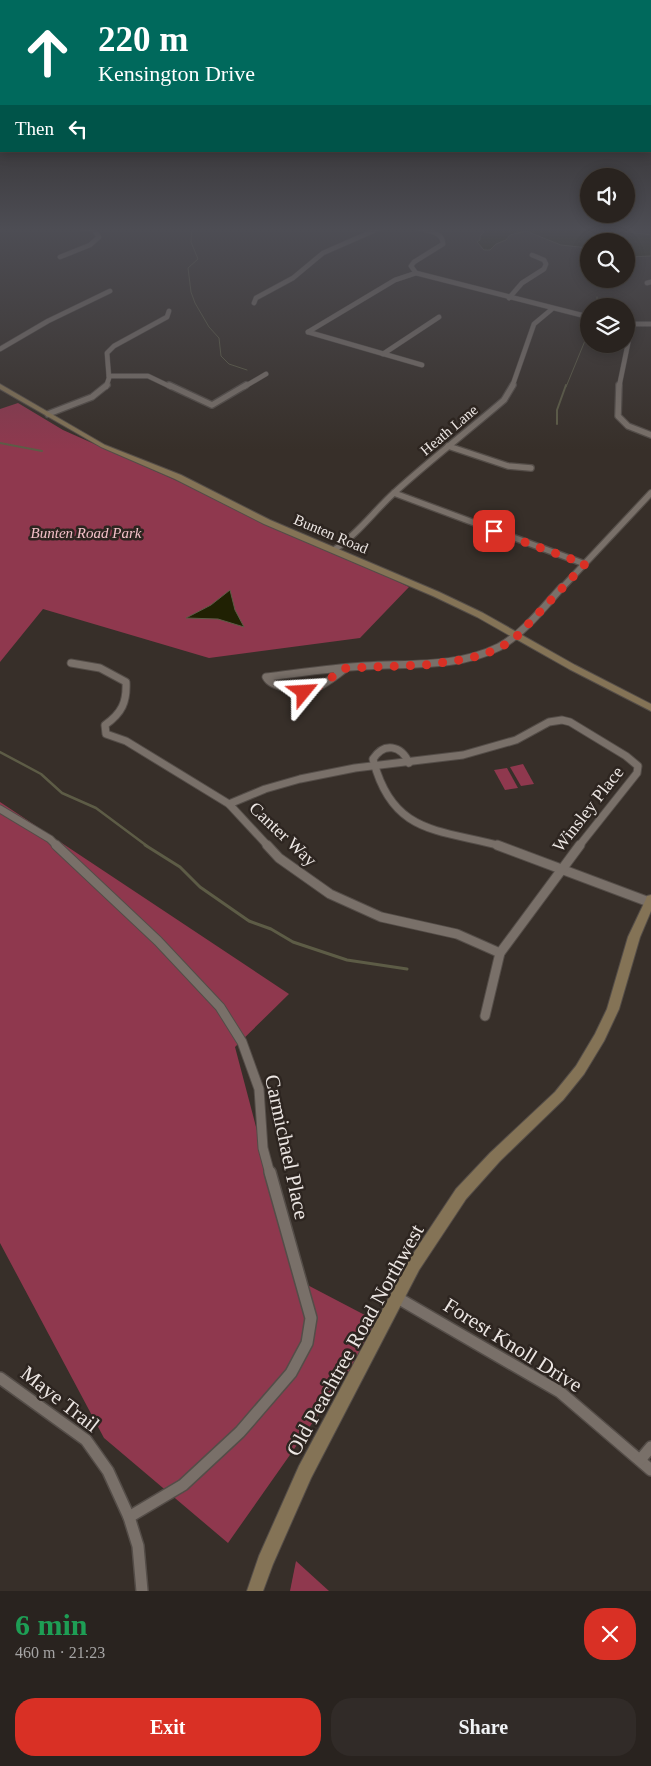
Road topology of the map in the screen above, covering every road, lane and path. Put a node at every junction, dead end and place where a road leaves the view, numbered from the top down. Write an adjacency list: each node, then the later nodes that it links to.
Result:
1 (88, 302): 10 (street)
2 (357, 302): 12 (street)
3 (526, 302): 4 (street)
4 (552, 309): 6 (street); 19 (street, Heath Lane)
5 (169, 312): 15 (street)
6 (580, 316)
7 (439, 317): 12 (street)
8 (635, 324): 9 (street)
9 (651, 324)
10 (0, 349)
11 (624, 353): 18 (street)
12 (383, 354): 13 (street)
13 (422, 365)
14 (266, 374): 15 (street)
15 (109, 376): 17 (street)
16 (0, 386): 17 (street, Bunten Road)
17 (48, 414): 23 (street, Bunten Road)
18 (651, 435)
19 (448, 446): 20 (street); 21 (street, Heath Lane)
20 (531, 468)
21 (394, 493): 23 (street, Heath Lane); 24 (street)
22 (651, 493): 24 (street)
23 (334, 550): 25 (street, Bunten Road)
24 (585, 564): 25 (street)
25 (517, 636): 27 (street); 28 (street, Bunten Road)
26 (71, 663): 31 (street, Canter Way)
27 (346, 668): 27 (street)
28 (651, 708)
29 (409, 763): 30 (street, Winsley Place); 30 (street); 33 (street, Winsley Place)
30 (374, 766): 31 (street, Winsley Place); 33 (street)
31 (229, 804): 35 (street, Canter Way)
32 (0, 808): 42 (street, Carmichael Place)
33 (560, 869): 34 (street); 35 (street, Winsley Place)
34 (650, 900): 37 (street, Old Peachtree Road Northwest)
35 (500, 953): 36 (street, Winsley Place)
36 (485, 1016)
37 (396, 1297): 40 (street, Forest Knoll Drive); 44 (street, Old Peachtree Road Northwest)
38 (0, 1378): 42 (street, Maye Trail)
39 (651, 1447): 40 (street)
40 (640, 1460): 41 (street, Forest Knoll Drive)
41 (651, 1470)
42 (129, 1517): 43 (street, Maye Trail)
43 (142, 1591)
44 (256, 1591)

